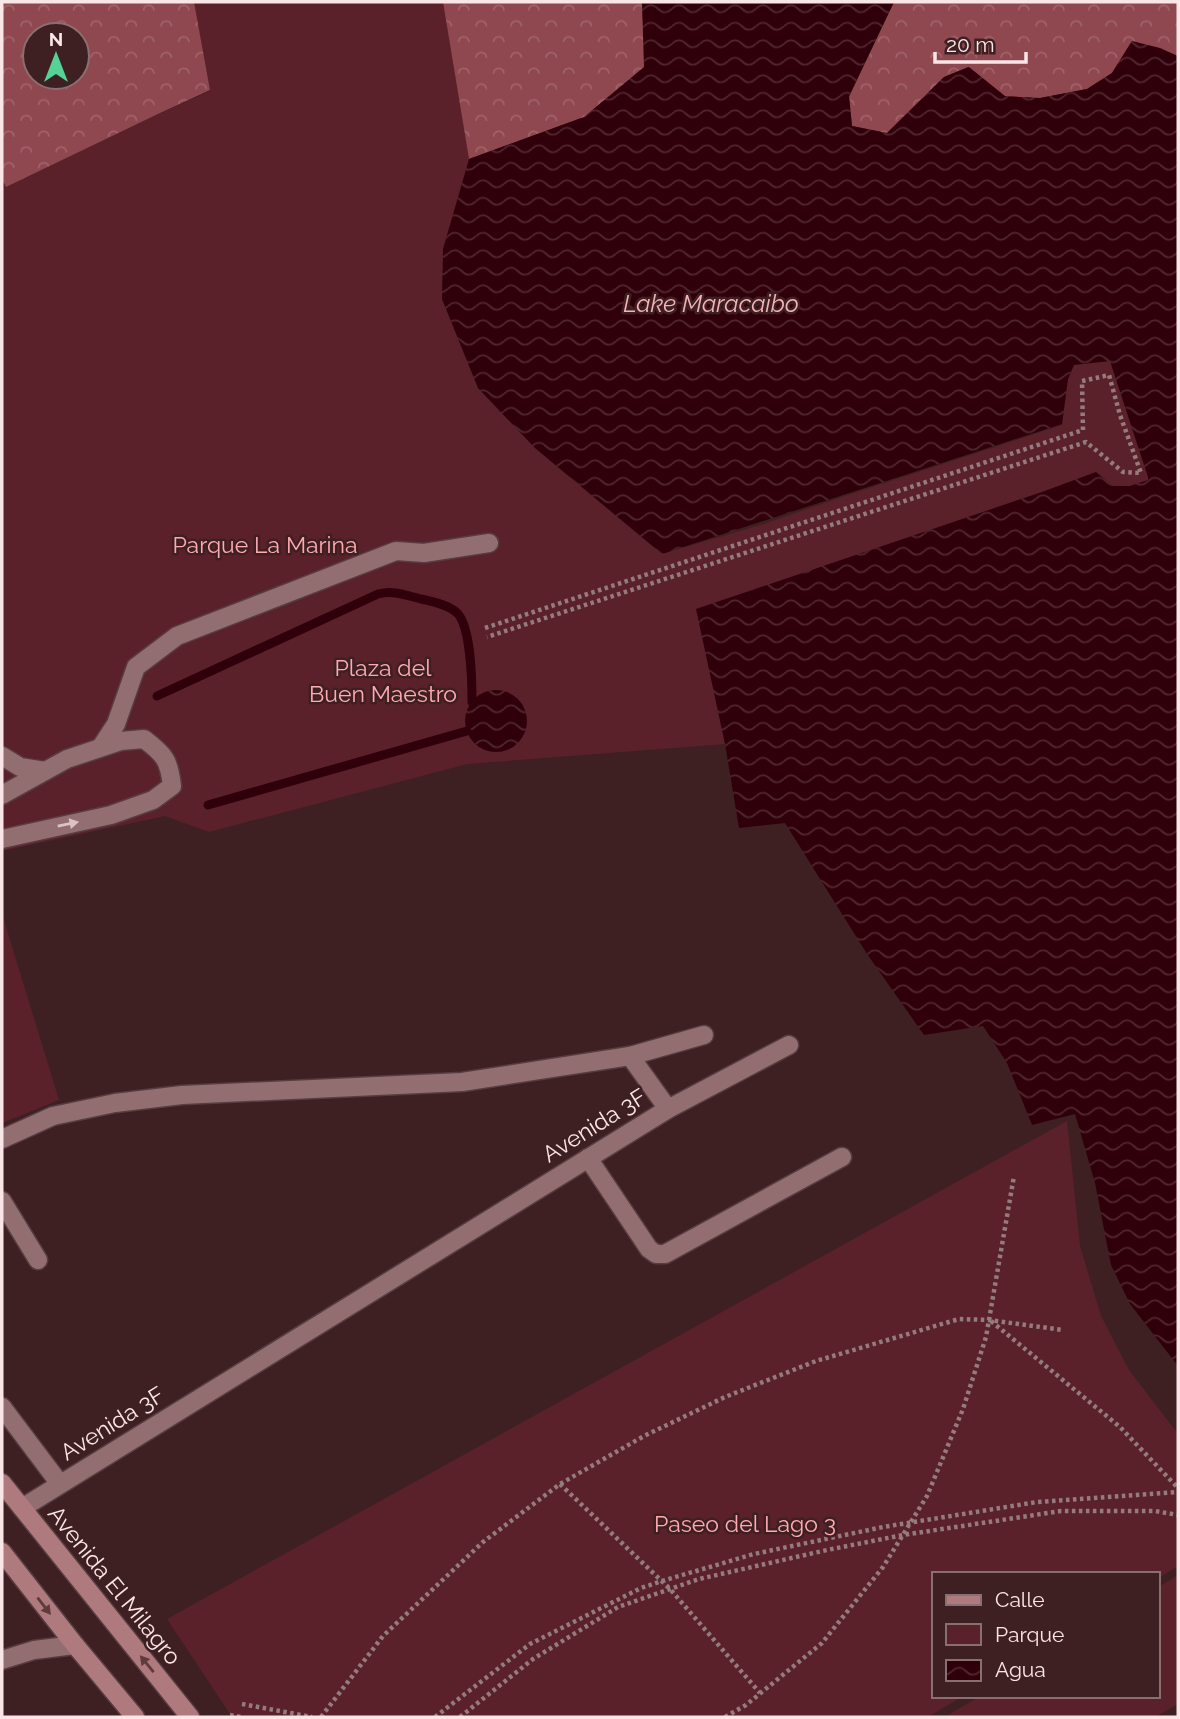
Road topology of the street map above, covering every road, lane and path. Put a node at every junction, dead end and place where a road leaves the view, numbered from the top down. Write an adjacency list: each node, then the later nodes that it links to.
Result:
1 (489, 543): 4 (street)
2 (485, 628): 3 (path)
3 (487, 637)
4 (102, 747): 6 (street); 8 (street, one-way to 4)
5 (2, 756): 6 (street)
6 (45, 771): 7 (street)
7 (2, 795)
8 (2, 839)
9 (704, 1035): 11 (street)
10 (789, 1045): 12 (street)
11 (630, 1056): 12 (street, Avenida 3F); 13 (street, Avenida 3F)
12 (668, 1109): 14 (street, Avenida 3F)
13 (2, 1139)
14 (588, 1157): 15 (street); 23 (street, Avenida 3F)
15 (842, 1157)
16 (1014, 1176): 19 (path)
17 (2, 1201): 18 (street)
18 (38, 1260)
19 (989, 1320): 20 (path); 24 (path); 25 (path); 28 (path)
20 (1063, 1330)
21 (2, 1408): 23 (street)
22 (2, 1483): 26 (main road, Avenida El Milagro)
23 (60, 1485): 26 (street, Avenida 3F)
24 (560, 1485): 31 (path); 42 (path)
25 (1178, 1490): 28 (path)
26 (22, 1508): 39 (main road, Avenida El Milagro, one-way to 26)
27 (1178, 1515): 29 (path)
28 (910, 1523): 29 (path); 31 (path)
29 (903, 1535): 32 (path); 35 (path)
30 (2, 1552): 33 (main road, one-way to 33)
31 (662, 1581): 32 (path); 43 (path)
32 (670, 1589): 35 (path); 44 (path)
33 (75, 1645): 34 (street); 38 (main road)
34 (2, 1660)
35 (760, 1693): 45 (path)
36 (242, 1704): 41 (path)
37 (230, 1715): 40 (path)
38 (135, 1717)
39 (190, 1717)
40 (241, 1717)
41 (312, 1717)
42 (321, 1717)
43 (435, 1717)
44 (460, 1717)
45 (725, 1717)

